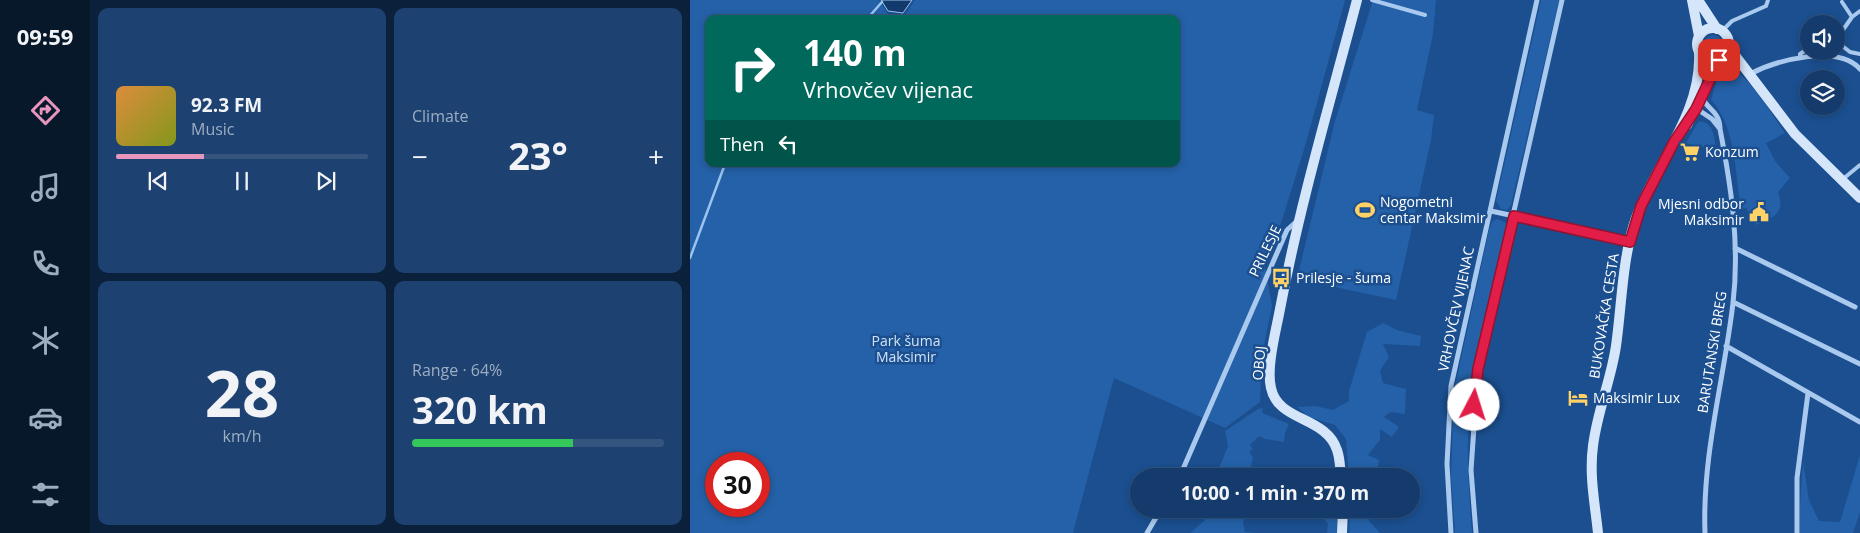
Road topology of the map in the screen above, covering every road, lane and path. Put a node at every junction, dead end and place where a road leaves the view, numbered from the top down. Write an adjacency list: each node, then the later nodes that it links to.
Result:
1 (1356, 0): 33 (main road, PRILESJE)
2 (1372, 0): 10 (lane)
3 (1537, 0): 31 (street, VRHOVČEV VIJENAC)
4 (1562, 0): 32 (street)
5 (1692, 0): 14 (main road)
6 (1698, 0): 13 (main road)
7 (1768, 0): 13 (lane)
8 (1842, 2): 11 (lane)
9 (1860, 11): 11 (lane)
10 (1425, 15)
11 (1852, 17): 12 (lane)
12 (1845, 28)
13 (1720, 30): 14 (main road); 15 (main road)
14 (1699, 36): 17 (main road)
15 (1729, 43): 21 (main road); 23 (main road)
16 (1845, 48): 18 (lane)
17 (1699, 53): 21 (main road); 24 (main road, BUKOVAČKA CESTA)
18 (1860, 54)
19 (1800, 58): 23 (street)
20 (1845, 58): 22 (street)
21 (1720, 59): 23 (main road); 24 (main road, BUKOVAČKA CESTA)
22 (1860, 69)
23 (1748, 71): 29 (main road)
24 (1697, 97): 25 (main road, BUKOVAČKA CESTA); 26 (street, BARUTANSKI BREG); 27 (main road, BUKOVAČKA CESTA)
25 (1696, 109): 26 (street); 27 (main road, BUKOVAČKA CESTA)
26 (1720, 129): 35 (street, BARUTANSKI BREG)
27 (1674, 142): 34 (main road, BUKOVAČKA CESTA)
28 (1860, 165): 29 (lane)
29 (1841, 180): 30 (main road)
30 (1860, 198)
31 (1491, 211): 32 (street); 48 (street, VRHOVČEV VIJENAC)
32 (1514, 216): 34 (street); 49 (street)
33 (1298, 221): 42 (street, PRILESJE); 43 (main road, OBOJ)
34 (1630, 242): 50 (main road, BUKOVAČKA CESTA)
35 (1735, 248): 36 (street, BARUTANSKI BREG); 37 (street)
36 (1733, 302): 38 (street, BARUTANSKI BREG); 39 (street)
37 (1855, 307)
38 (1726, 346): 40 (street); 51 (street, BARUTANSKI BREG)
39 (1860, 364)
40 (1808, 393): 41 (street); 52 (street)
41 (1860, 422)
42 (1183, 468)
43 (1340, 468)
44 (1156, 518): 46 (street)
45 (1343, 518): 47 (main road)
46 (1147, 533)
47 (1342, 533)
48 (1450, 533)
49 (1476, 533)
50 (1598, 533)
51 (1705, 533)
52 (1797, 533)

